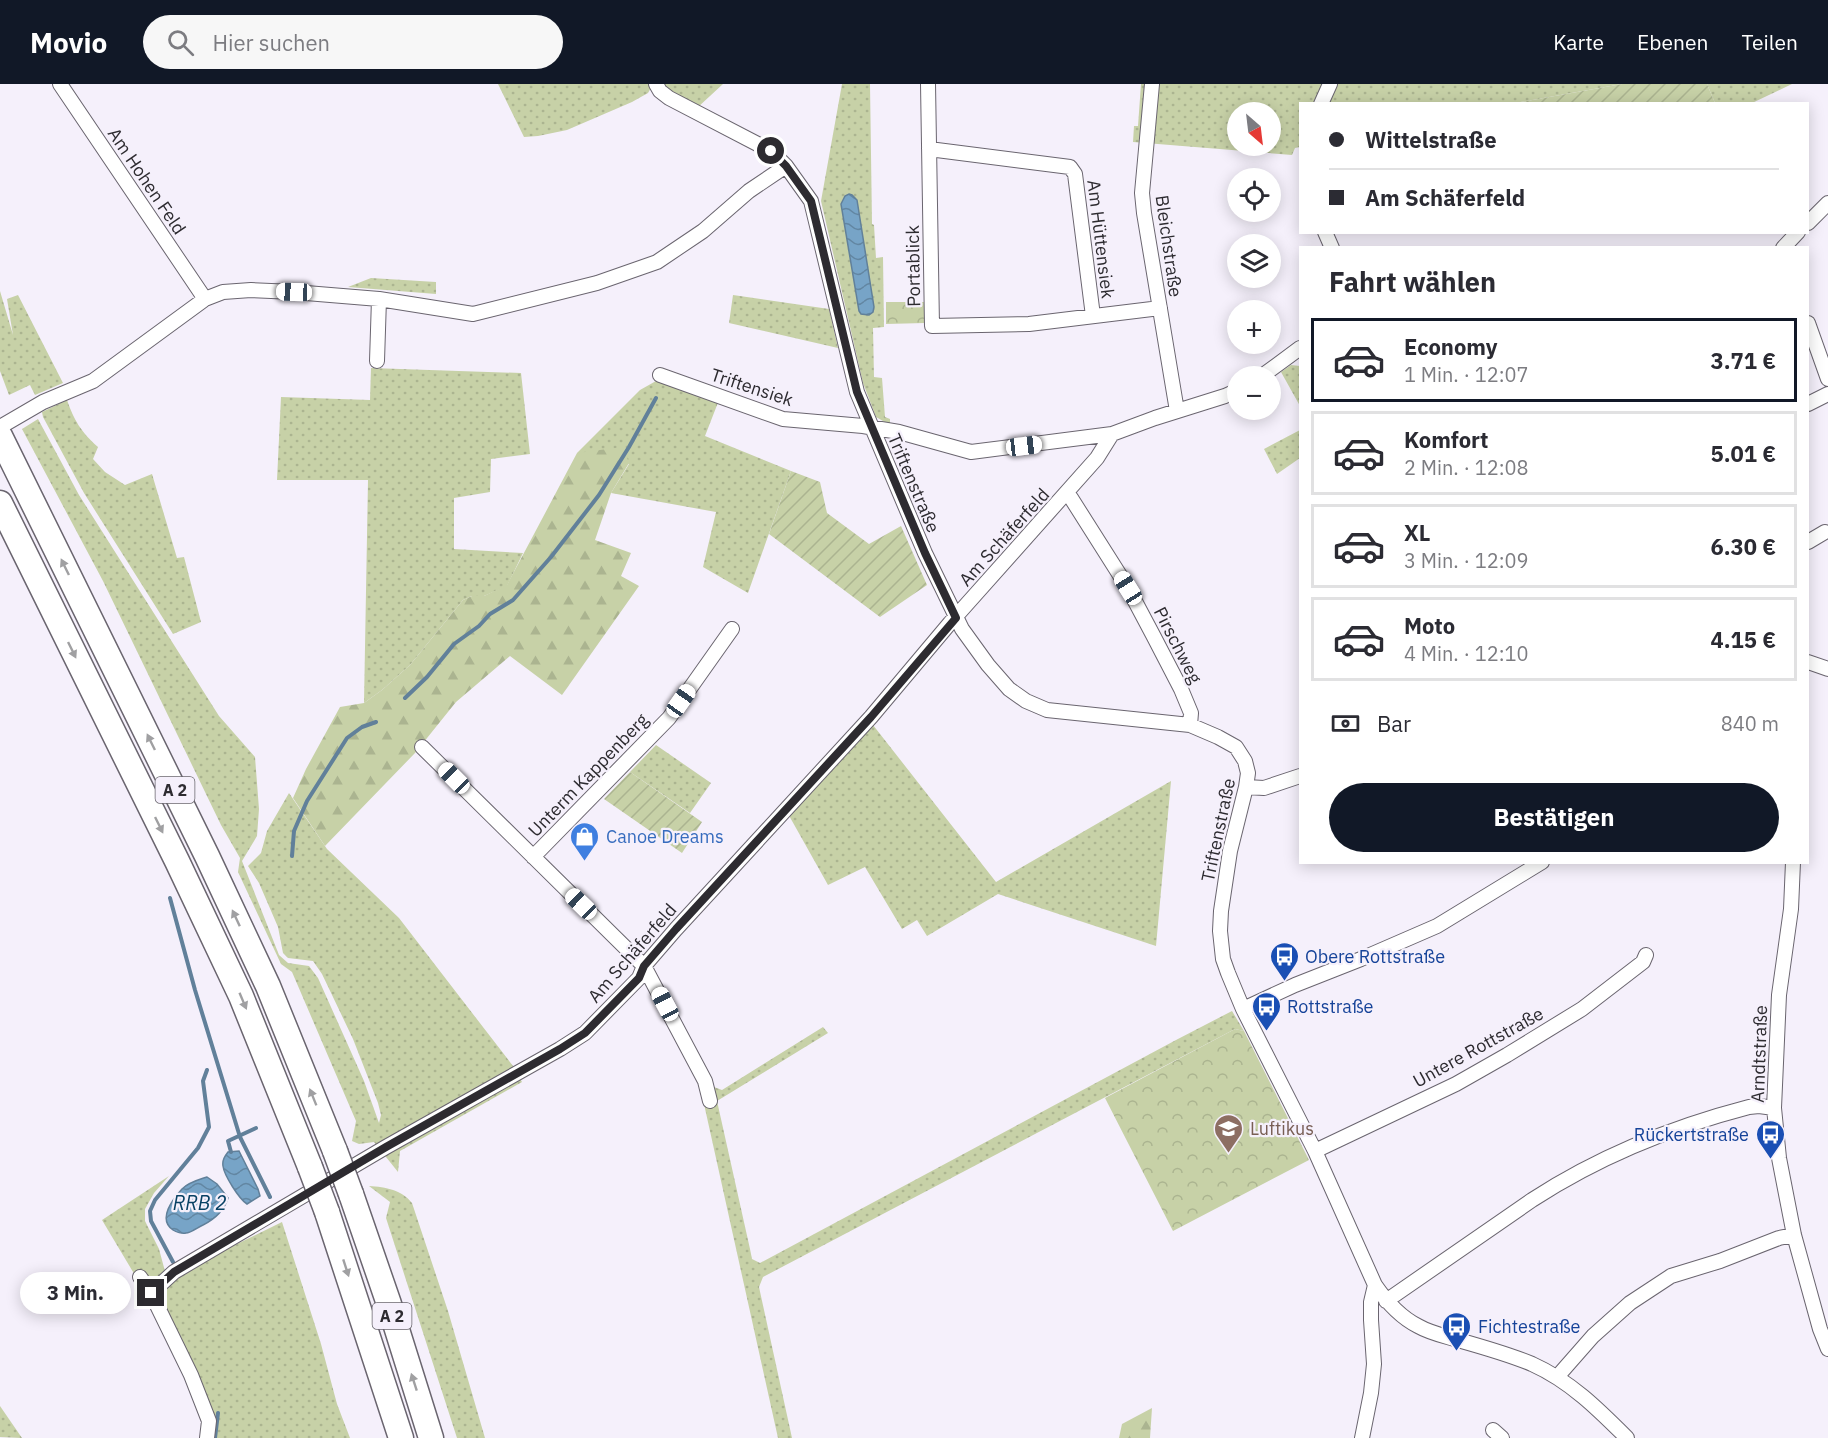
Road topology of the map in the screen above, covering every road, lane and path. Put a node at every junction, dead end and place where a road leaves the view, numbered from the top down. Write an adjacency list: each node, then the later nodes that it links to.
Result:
1 (60, 84): 13 (street, Am Hohen Feld)
2 (656, 84): 8 (street)
3 (928, 84): 7 (street, Portablick)
4 (1152, 84): 15 (street, Bleichstraße)
5 (1330, 84): 6 (street)
6 (1322, 102)
7 (929, 149): 16 (street, Am Hüttensiek); 16 (street, Portablick)
8 (786, 166): 14 (street); 28 (street, Triftenstraße)
9 (1828, 203): 10 (street)
10 (1809, 222)
11 (1796, 234): 12 (street)
12 (1785, 246)
13 (205, 299): 14 (street); 27 (street)
14 (379, 299): 19 (street)
15 (1160, 308): 16 (street, Portablick); 26 (street, Bleichstraße)
16 (1093, 316)
17 (1809, 326): 22 (street)
18 (1299, 349): 20 (street)
19 (377, 361)
20 (1276, 366)
21 (660, 375): 28 (street, Triftensiek)
22 (1828, 379)
23 (1828, 394): 25 (street)
24 (1227, 395): 26 (street, Triftensiek)
25 (1809, 404)
26 (1177, 411): 29 (street, Triftensiek)
27 (0, 427)
28 (871, 428): 29 (street, Triftensiek); 35 (street, Triftenstraße)
29 (1112, 434): 31 (street, Am Schäferfeld)
30 (0, 436): 61 (highway, A 2, one-way to 30, bridge)
31 (1066, 494): 35 (street, Am Schäferfeld); 39 (street, Pirschweg)
32 (0, 503): 60 (highway, A 2, one-way to 60, bridge)
33 (1825, 532): 34 (street)
34 (1809, 541)
35 (956, 618): 39 (street, Triftenstraße); 47 (street, Am Schäferfeld)
36 (732, 629): 43 (street, Unterm Kappenberg)
37 (1809, 662): 38 (street)
38 (1828, 669)
39 (1190, 725): 42 (street, Triftenstraße)
40 (422, 747): 43 (street, Unterm Kappenberg)
41 (1299, 777): 42 (street)
42 (1246, 787): 48 (street, Triftenstraße)
43 (533, 857): 47 (street, Unterm Kappenberg)
44 (1539, 864): 48 (street)
45 (1792, 864): 50 (street, Arndtstraße)
46 (1646, 955): 51 (street, Untere Rottstraße)
47 (644, 966): 49 (street, Unterm Kappenberg); 55 (street, Am Schäferfeld)
48 (1244, 1009): 51 (street, Triftenstraße)
49 (710, 1101)
50 (1774, 1108): 52 (street, Arndtstraße); 56 (street)
51 (1315, 1151): 54 (street, Triftenstraße)
52 (1794, 1235): 57 (street, Arndtstraße); 58 (street)
53 (140, 1277): 55 (street)
54 (1375, 1285): 56 (street, Triftenstraße); 62 (street)
55 (151, 1293): 59 (street)
56 (1386, 1301): 58 (street, Triftenstraße)
57 (1828, 1349)
58 (1557, 1377): 63 (street, Triftenstraße)
59 (207, 1438)
60 (401, 1438)
61 (431, 1438)
62 (1362, 1438)
63 (1627, 1438)

